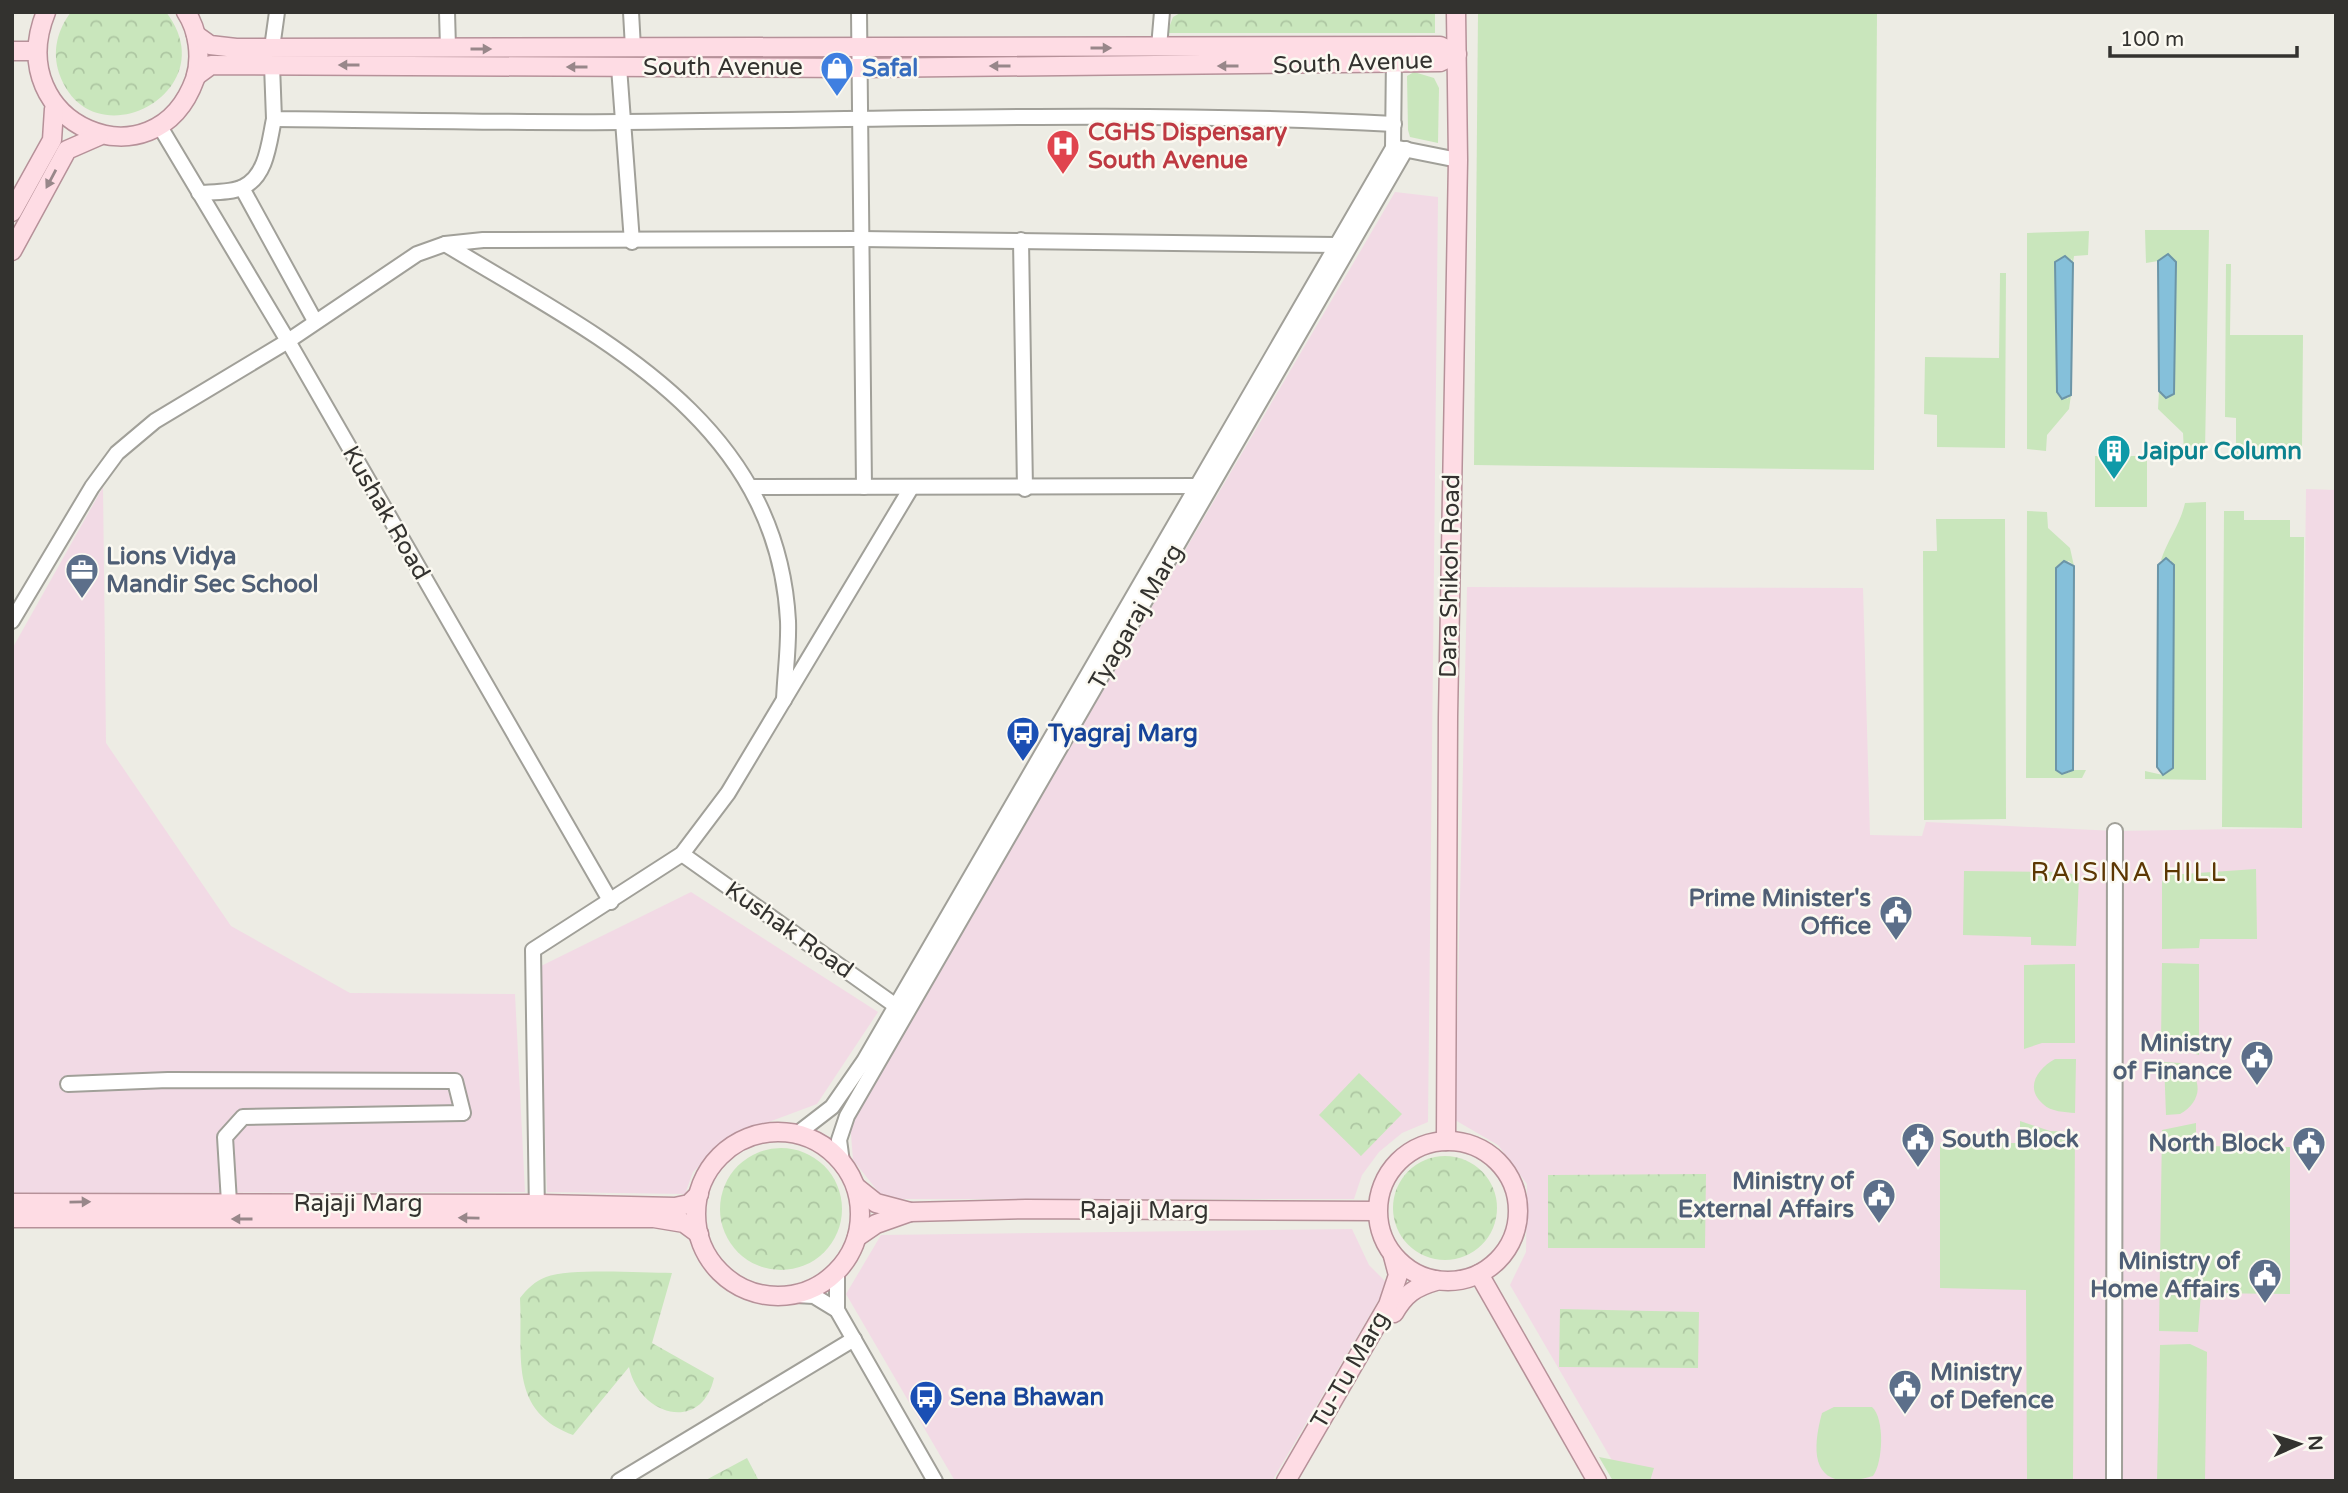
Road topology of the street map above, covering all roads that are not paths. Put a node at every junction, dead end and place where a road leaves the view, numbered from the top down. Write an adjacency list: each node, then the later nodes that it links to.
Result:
1 (46, 12): 15 (main road)
2 (186, 12): 9 (main road)
3 (277, 12): 18 (street)
4 (447, 12): 11 (street)
5 (631, 12): 12 (street)
6 (859, 12): 13 (street)
7 (1162, 12): 10 (street)
8 (1456, 12): 16 (main road, Dara Shikoh Road)
9 (196, 35): 18 (main road, South Avenue); 21 (main road)
10 (1159, 47): 13 (main road, South Avenue, one-way to 10); 17 (main road, South Avenue)
11 (449, 48): 12 (main road, South Avenue, one-way to 12); 18 (main road, South Avenue)
12 (633, 48): 13 (main road, South Avenue)
13 (859, 48): 20 (street)
14 (12, 51): 15 (main road)
15 (34, 51): 22 (main road)
16 (1457, 54): 17 (main road, South Avenue); 30 (main road, Dara Shikoh Road)
17 (1394, 55): 20 (main road, South Avenue, one-way to 20); 26 (street, Tyagaraj Marg)
18 (272, 57): 19 (main road, South Avenue, one-way to 18); 21 (main road, South Avenue); 24 (street)
19 (619, 66): 20 (main road, South Avenue); 25 (street)
20 (860, 68): 23 (street)
21 (196, 76): 27 (main road)
22 (54, 109): 28 (main road); 33 (main road)
23 (860, 117): 25 (street); 26 (street); 34 (street)
24 (274, 119): 25 (street); 31 (street)
25 (622, 122): 36 (street)
26 (1394, 124): 29 (street, Tyagaraj Marg)
27 (159, 125): 28 (main road); 32 (street, Kushak Road)
28 (99, 136): 39 (main road, one-way to 39)
29 (1399, 148): 30 (street); 38 (street, Tyagaraj Marg); 56 (street, Tyagaraj Marg)
30 (1458, 160): 55 (main road, Dara Shikoh Road)
31 (242, 188): 32 (street); 40 (street)
32 (199, 193): 41 (street, Kushak Road)
33 (12, 212)
34 (860, 239): 35 (street); 36 (street); 44 (street)
35 (1021, 240): 38 (street); 46 (street)
36 (632, 242): 37 (street)
37 (445, 244): 40 (street); 42 (street)
38 (1337, 245): 43 (street, Tyagaraj Marg)
39 (12, 251)
40 (315, 321): 41 (street)
41 (288, 341): 47 (street); 51 (street, Kushak Road)
42 (752, 486): 44 (street); 48 (street)
43 (1197, 486): 46 (street); 52 (street, Tyagaraj Marg)
44 (864, 487): 45 (street)
45 (911, 488): 46 (street); 48 (street)
46 (1025, 489)
47 (12, 621)
48 (784, 704): 50 (street)
49 (2115, 831): 79 (street)
50 (682, 854): 51 (street); 52 (street, Kushak Road)
51 (611, 902): 62 (street)
52 (896, 1006): 54 (street, Tyagaraj Marg)
53 (68, 1084): 60 (street)
54 (797, 1134): 56 (main road); 58 (main road)
55 (1446, 1141): 61 (main road); 69 (main road)
56 (842, 1162): 57 (main road)
57 (856, 1187): 63 (main road, Rajaji Marg); 66 (main road)
58 (699, 1194): 62 (main road, Rajaji Marg); 65 (main road)
59 (12, 1202): 60 (main road, Rajaji Marg, one-way to 60)
60 (229, 1202): 62 (main road, Rajaji Marg)
61 (1377, 1211): 63 (main road, Rajaji Marg); 67 (main road)
62 (537, 1212): 64 (main road, Rajaji Marg, one-way to 64); 65 (main road, Rajaji Marg)
63 (910, 1212): 66 (main road, Rajaji Marg)
64 (12, 1218)
65 (699, 1234): 71 (main road)
66 (857, 1237): 68 (main road)
67 (1393, 1256): 70 (main road); 76 (main road, Tu-Tu Marg)
68 (837, 1272): 71 (main road); 72 (street)
69 (1479, 1274): 70 (main road); 78 (main road)
70 (1436, 1281): 77 (main road, Tu-Tu Marg)
71 (795, 1295): 72 (street)
72 (837, 1310): 73 (street)
73 (854, 1339): 74 (street); 75 (street)
74 (619, 1481)
75 (934, 1481)
76 (1286, 1481)
77 (1294, 1481)
78 (1597, 1481)
79 (2114, 1481)

